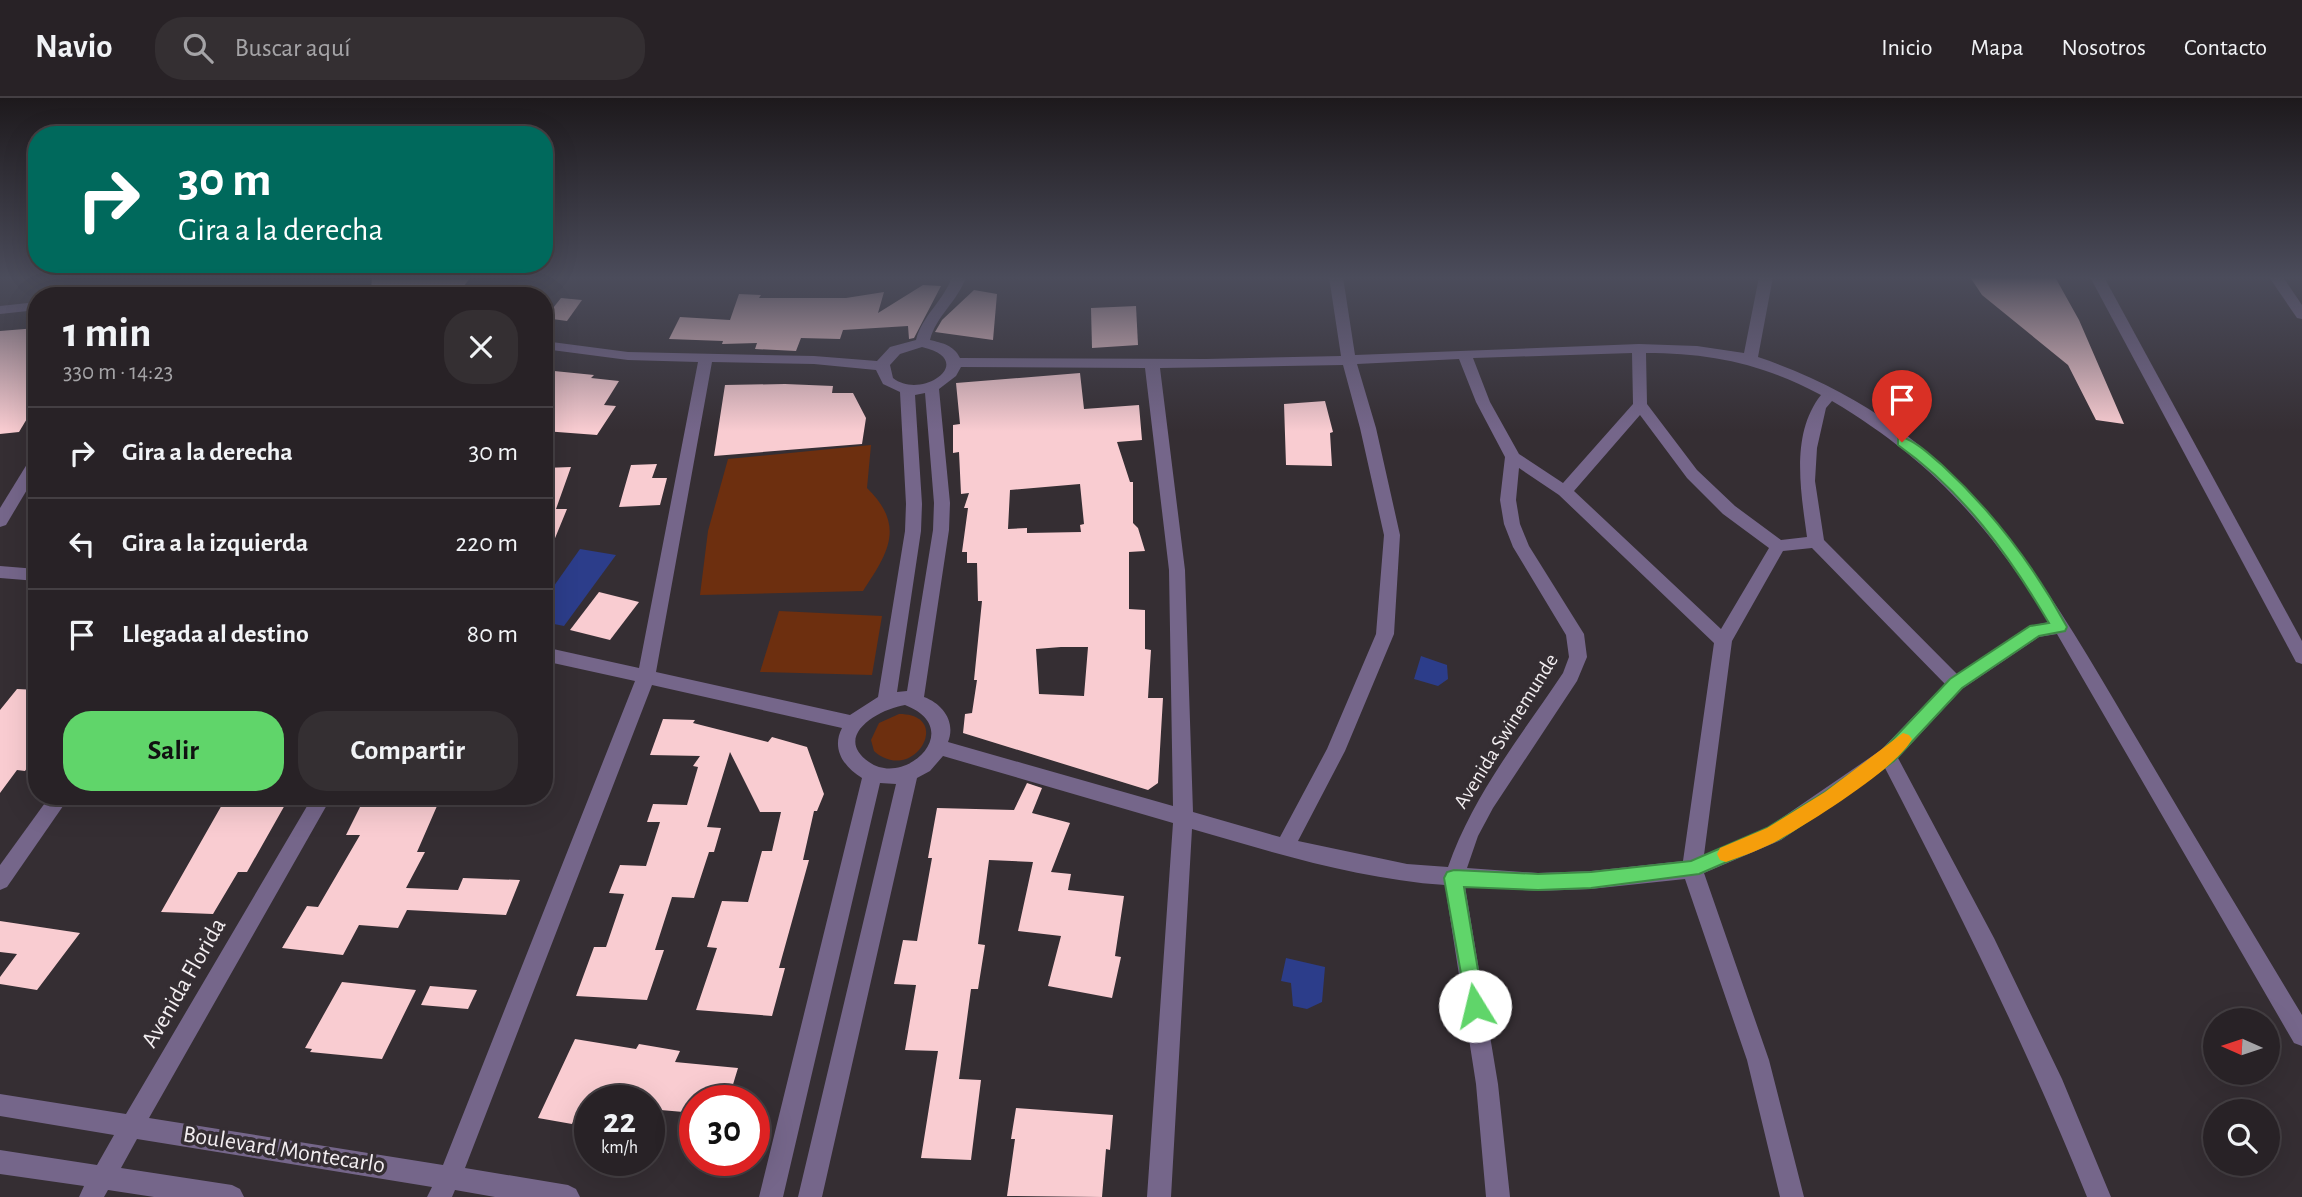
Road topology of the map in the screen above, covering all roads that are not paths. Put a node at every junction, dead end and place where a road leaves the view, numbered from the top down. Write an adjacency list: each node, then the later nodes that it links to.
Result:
1 (926, 328): 5 (street)
2 (1344, 328): 11 (street)
3 (1756, 328): 10 (street)
4 (2125, 328): 30 (street)
5 (922, 343): 12 (street); 14 (street)
6 (553, 346): 9 (street)
7 (1639, 349): 8 (street); 10 (street); 18 (street)
8 (1464, 354): 11 (street); 19 (street)
9 (705, 360): 14 (street); 31 (street)
10 (1750, 360): 17 (street)
11 (1349, 361): 13 (street); 43 (street)
12 (956, 362): 13 (street); 15 (street)
13 (1152, 362): 42 (street)
14 (882, 366): 16 (street)
15 (932, 388): 16 (street); 34 (street)
16 (907, 390): 33 (street)
17 (1829, 394): 23 (street); 27 (street)
18 (1640, 405): 21 (street); 24 (street)
19 (1513, 457): 21 (street); 45 (street, Avenida Swinemunde)
20 (28, 475): 22 (street)
21 (1565, 491): 28 (street)
22 (0, 521)
23 (1816, 542): 24 (street); 32 (street)
24 (1778, 546): 28 (street)
25 (0, 572): 26 (street)
26 (28, 574)
27 (2059, 627): 32 (street); 47 (street)
28 (1723, 641): 44 (street)
29 (553, 656): 31 (street)
30 (2302, 657)
31 (646, 677): 35 (street); 51 (street)
32 (1956, 684): 37 (street)
33 (887, 700): 34 (street); 35 (street)
34 (915, 700): 36 (street)
35 (852, 723): 39 (street)
36 (939, 747): 38 (street); 42 (street)
37 (1888, 756): 44 (street); 60 (street)
38 (908, 774): 39 (street); 56 (street)
39 (872, 775): 55 (street)
40 (55, 805): 46 (street)
41 (318, 805): 49 (street, Avenida Florida)
42 (1183, 818): 43 (street); 57 (street)
43 (1285, 847): 45 (street)
44 (1692, 869): 45 (street); 59 (street)
45 (1454, 878): 58 (street, Avenida Swinemunde)
46 (0, 881)
47 (2302, 1035)
48 (0, 1105): 49 (street, Boulevard Montecarlo)
49 (132, 1125): 51 (street, Boulevard Montecarlo); 52 (street, Avenida Florida)
50 (0, 1162): 52 (street)
51 (444, 1187): 54 (street, Boulevard Montecarlo)
52 (96, 1188): 53 (street)
53 (232, 1197)
54 (568, 1197)
55 (771, 1197)
56 (810, 1197)
57 (1159, 1197)
58 (1498, 1197)
59 (1792, 1197)
60 (2099, 1197)

